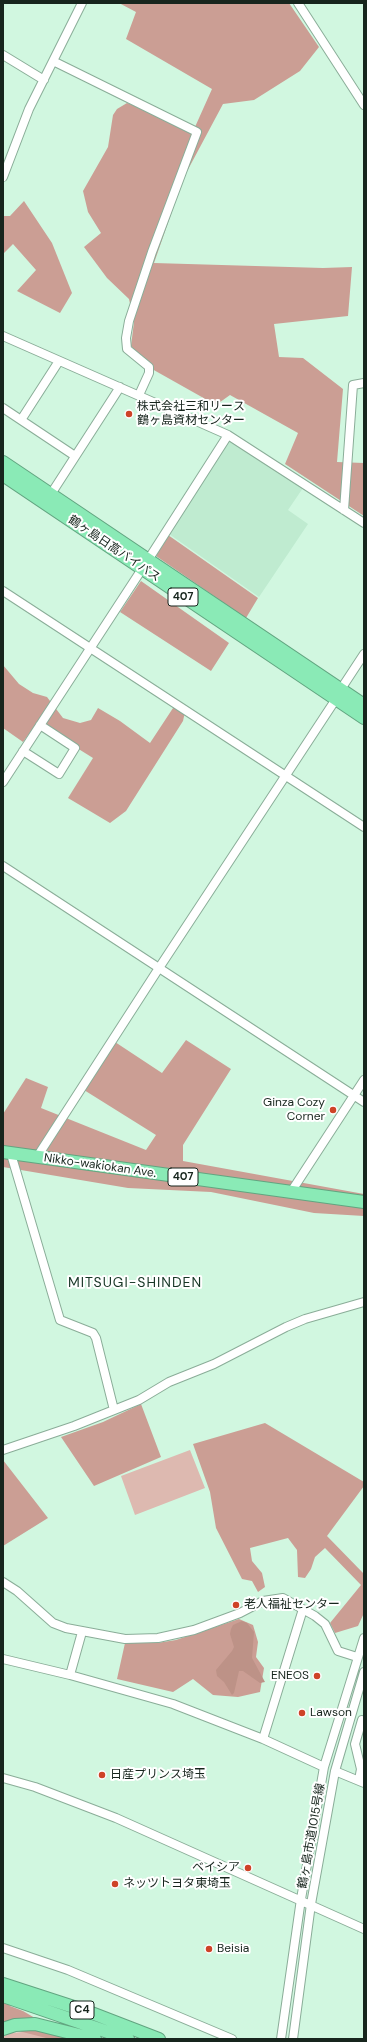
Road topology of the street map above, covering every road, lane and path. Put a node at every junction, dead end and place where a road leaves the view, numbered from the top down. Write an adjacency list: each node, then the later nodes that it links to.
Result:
1 (82, 3): 4 (street)
2 (298, 3): 6 (street)
3 (3, 55): 5 (street)
4 (53, 61): 5 (street); 12 (street)
5 (44, 80): 7 (street)
6 (364, 105)
7 (3, 177)
8 (3, 336): 9 (street)
9 (59, 361): 11 (street); 14 (street)
10 (364, 383): 20 (street)
11 (120, 387): 12 (street); 16 (street)
12 (139, 395): 15 (street)
13 (3, 408): 14 (street)
14 (21, 420): 16 (street)
15 (228, 435): 20 (street); 22 (street)
16 (75, 456): 19 (street)
17 (3, 462): 19 (highway, 鶴ヶ島日高バイパス / 407)
18 (3, 475): 22 (highway, 鶴ヶ島日高バイパス / 407)
19 (51, 494): 22 (highway, 鶴ヶ島日高バイパス / 407)
20 (344, 510): 21 (street)
21 (364, 523)
22 (145, 565): 24 (street); 26 (highway, 鶴ヶ島日高バイパス / 407)
23 (3, 591): 24 (street)
24 (90, 648): 29 (street); 31 (street)
25 (364, 654): 26 (street)
26 (338, 694): 27 (highway, 鶴ヶ島日高バイパス / 407); 28 (highway, 鶴ヶ島日高バイパス / 407); 31 (street)
27 (364, 705)
28 (364, 718)
29 (40, 725): 30 (street); 30 (street)
30 (23, 751): 32 (street)
31 (285, 775): 33 (street); 35 (street)
32 (3, 782)
33 (364, 827)
34 (3, 866): 35 (street)
35 (159, 968): 37 (street); 40 (street)
36 (364, 1080): 37 (street)
37 (354, 1095): 38 (street); 41 (street)
38 (364, 1102)
39 (7, 1153): 40 (highway, Nikko-wakiokan Ave. / 407); 44 (street)
40 (37, 1157): 41 (highway, Nikko-wakiokan Ave. / 407)
41 (291, 1192): 42 (highway, Nikko-wakiokan Ave. / 407)
42 (364, 1202)
43 (364, 1302): 44 (street)
44 (114, 1410): 45 (street)
45 (3, 1450)
46 (3, 1582): 48 (street)
47 (303, 1609): 48 (street); 50 (street); 55 (street)
48 (82, 1632): 53 (street)
49 (364, 1638): 50 (street, 鶴ヶ島市道1015号線)
50 (357, 1657): 56 (street, 鶴ヶ島市道1015号線)
51 (3, 1659): 53 (street)
52 (364, 1672): 57 (street, 鶴ヶ島市道1015号線)
53 (70, 1675): 55 (street)
54 (362, 1720): 59 (street)
55 (263, 1738): 56 (street)
56 (324, 1767): 60 (street, 鶴ヶ島市道1015号線)
57 (335, 1771): 59 (street); 61 (street, 鶴ヶ島市道1015号線)
58 (3, 1778): 60 (street)
59 (361, 1782)
60 (301, 1899): 61 (street); 71 (street, 鶴ヶ島市道1015号線)
61 (311, 1904): 62 (street); 72 (street, 鶴ヶ島市道1015号線)
62 (364, 1929)
63 (3, 1948): 70 (street)
64 (3, 1984): 69 (highway, C4)
65 (3, 1996): 68 (highway, C4)
66 (3, 2030): 67 (highway)
67 (95, 2039)
68 (128, 2039)
69 (159, 2039)
70 (232, 2039)
71 (281, 2039)
72 (293, 2039)

